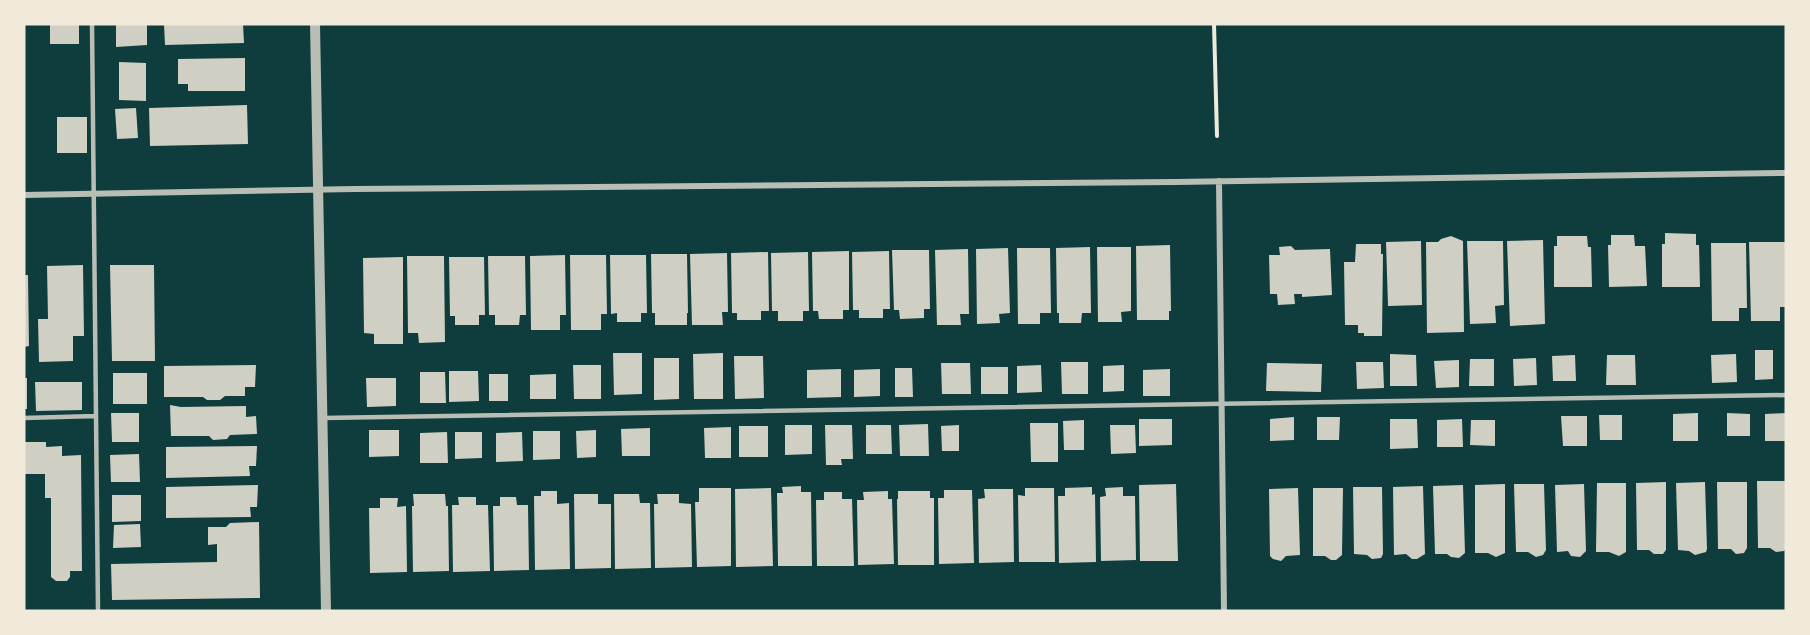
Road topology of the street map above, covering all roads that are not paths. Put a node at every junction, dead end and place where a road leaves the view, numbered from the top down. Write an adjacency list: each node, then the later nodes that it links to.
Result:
1 (92, 24): 6 (lane)
2 (315, 24): 5 (street)
3 (1786, 173): 4 (street)
4 (1219, 181): 5 (street); 9 (street)
5 (318, 190): 6 (street); 12 (street)
6 (94, 194): 7 (street); 10 (lane)
7 (24, 195)
8 (1786, 395): 9 (lane)
9 (1222, 403): 12 (lane); 15 (street)
10 (96, 416): 11 (lane); 13 (lane)
11 (24, 418)
12 (322, 418): 14 (street)
13 (98, 611)
14 (326, 611)
15 (1224, 611)

